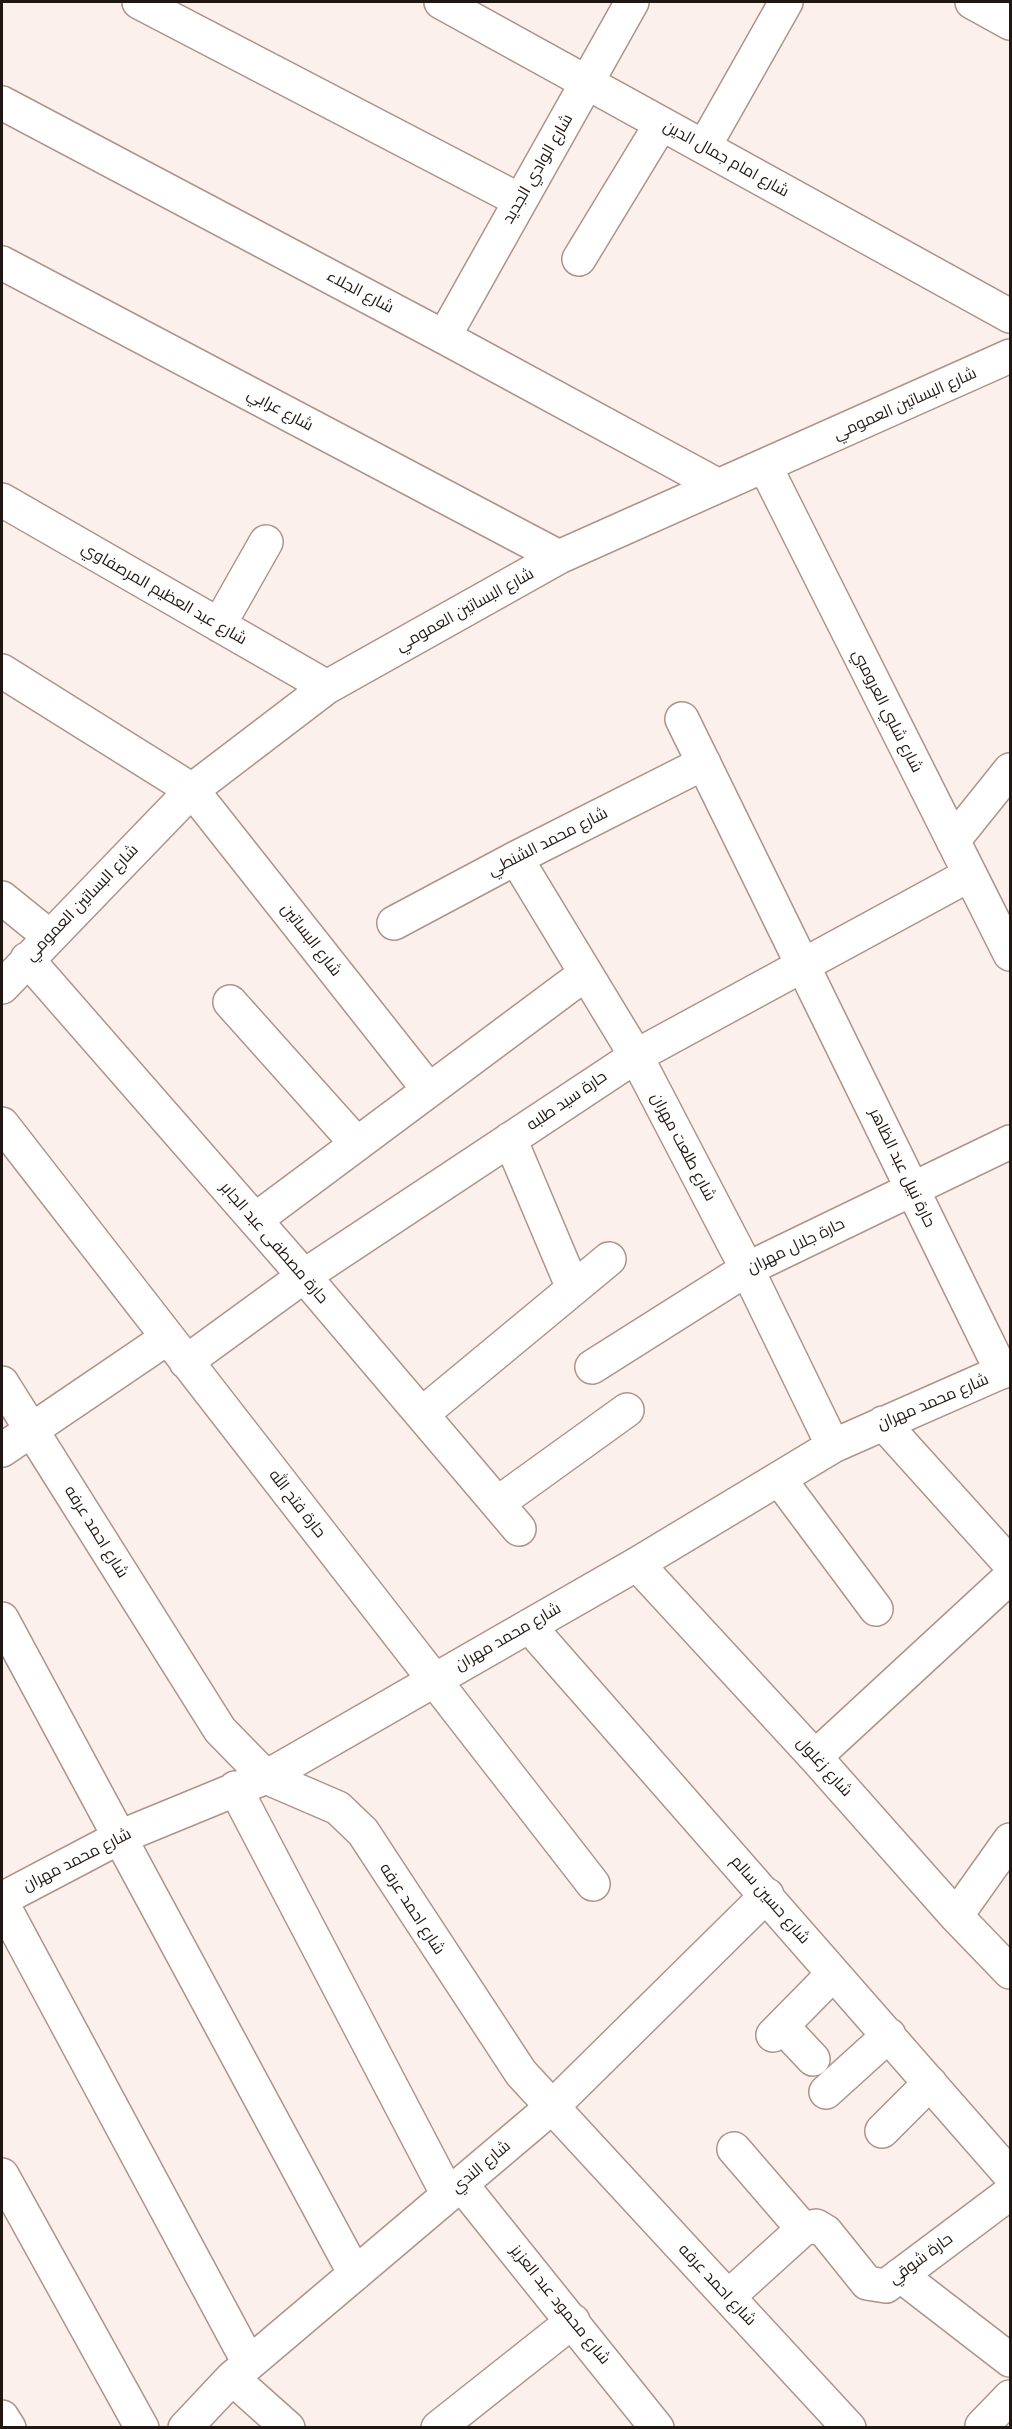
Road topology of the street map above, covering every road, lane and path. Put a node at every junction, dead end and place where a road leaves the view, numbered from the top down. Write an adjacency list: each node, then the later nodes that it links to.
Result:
1 (139, 2): 11 (street)
2 (441, 2): 7 (street, شارع امام جمال الدين)
3 (632, 2): 7 (street, شارع الوادي الجديد)
4 (786, 2): 10 (street)
5 (972, 2): 6 (street)
6 (1011, 23)
7 (587, 82): 9 (street, شارع امام جمال الدين); 11 (street, شارع الوادي الجديد)
8 (2, 104): 15 (street, شارع الجلاء)
9 (662, 124): 10 (street, شارع امام جمال الدين); 12 (street)
10 (704, 147): 14 (street, شارع امام جمال الدين)
11 (519, 200): 15 (street, شارع الوادي الجديد)
12 (579, 259)
13 (2, 263): 21 (street, شارع عرابي)
14 (1011, 316)
15 (444, 337): 18 (street, شارع الجلاء)
16 (1011, 356): 17 (street, شارع البساتين العمومي)
17 (765, 466): 18 (street, شارع البساتين العمومي); 29 (street, شارع شلبي العرومبي)
18 (717, 485): 21 (street, شارع البساتين العمومي)
19 (2, 500): 22 (street, شارع عبد العظيم المرصفاوي)
20 (266, 542): 22 (street)
21 (559, 557): 24 (street, شارع البساتين العمومي)
22 (219, 625): 24 (street, شارع عبد العظيم المرصفاوي)
23 (2, 671): 28 (street, شارع البساتين)
24 (327, 687): 28 (street, شارع البساتين العمومي)
25 (682, 719): 26 (street, حارة نبيل عبد الظاهر)
26 (704, 763): 30 (street, شارع محمد الشنطي); 36 (street, حارة نبيل عبد الظاهر)
27 (1011, 770): 29 (street)
28 (192, 790): 34 (street, شارع البساتين العمومي); 41 (street, شارع البساتين)
29 (953, 842): 31 (street, شارع شلبي العرومبي)
30 (516, 858): 33 (street, شارع محمد الشنطي); 37 (street, شارع طلعت مهران)
31 (969, 874): 35 (street, شارع شلبي العرومبي); 36 (street, حارة سيد طلبه)
32 (2, 898): 34 (street, حارة مصطفى عبد الجابر)
33 (394, 923)
34 (38, 948): 38 (street, شارع البساتين العمومي); 47 (street, حارة مصطفى عبد الجابر)
35 (1011, 954)
36 (802, 964): 40 (street, حارة سيد طلبه); 46 (street, حارة نبيل عبد الظاهر)
37 (585, 974): 40 (street, شارع طلعت مهران); 41 (street)
38 (2, 987)
39 (230, 1002): 45 (street)
40 (636, 1056): 43 (street, حارة سيد طلبه); 49 (street, شارع طلعت مهران)
41 (429, 1090): 45 (street)
42 (2, 1124): 52 (street, حارة فتح الله)
43 (510, 1139): 50 (street, حارة سيد طلبه); 51 (street)
44 (1011, 1142): 46 (street, حارة جلال مهران)
45 (357, 1144): 47 (street)
46 (913, 1191): 49 (street, حارة جلال مهران); 54 (street, حارة نبيل عبد الظاهر)
47 (255, 1220): 50 (street, حارة مصطفى عبد الجابر)
48 (609, 1259): 51 (street)
49 (747, 1269): 53 (street, حارة جلال مهران); 60 (street, شارع طلعت مهران)
50 (304, 1276): 52 (street, حارة سيد طلبه); 57 (street, حارة مصطفى عبد الجابر)
51 (573, 1288): 57 (street)
52 (177, 1350): 59 (street, حارة سيد طلبه); 71 (street, حارة فتح الله)
53 (592, 1367)
54 (1006, 1370): 58 (street, شارع محمد مهران)
55 (2, 1383): 59 (street, شارع احمد عرفه)
56 (627, 1410): 63 (street)
57 (422, 1414): 63 (street, حارة مصطفى عبد الجابر)
58 (883, 1423): 60 (street, شارع محمد مهران); 66 (street)
59 (33, 1429): 61 (street, حارة سيد طلبه); 73 (street, شارع احمد عرفه)
60 (833, 1446): 62 (street, شارع محمد مهران)
61 (2, 1450)
62 (780, 1480): 65 (street, شارع محمد مهران); 68 (street)
63 (498, 1503): 64 (street, حارة مصطفى عبد الجابر)
64 (519, 1529)
65 (637, 1564): 70 (street, شارع محمد مهران); 72 (street, شارع زغلول)
66 (1011, 1564)
67 (1011, 1577): 72 (street)
68 (876, 1609)
69 (2, 1619): 75 (street)
70 (529, 1626): 71 (street, شارع محمد مهران); 78 (street, شارع حسين سالم)
71 (434, 1680): 73 (street, شارع محمد مهران); 77 (street, حارة فتح الله)
72 (815, 1757): 81 (street, شارع زغلول)
73 (266, 1777): 74 (street, شارع محمد مهران); 88 (street, شارع احمد عرفه)
74 (235, 1788): 75 (street, شارع محمد مهران); 93 (street, شارع محمود عبد العزيز)
75 (120, 1837): 79 (street, شارع محمد مهران); 96 (street)
76 (1011, 1840): 81 (street)
77 (593, 1884)
78 (767, 1895): 83 (street, شارع حسين سالم); 88 (street, شارع الندي)
79 (2, 1899)
80 (2, 1903): 101 (street)
81 (956, 1916): 82 (street, شارع زغلول)
82 (1011, 1972)
83 (833, 1974): 84 (street, شارع حسين سالم); 85 (street)
84 (889, 2036): 86 (street, شارع حسين سالم); 87 (street)
85 (813, 2058)
86 (930, 2083): 89 (street); 92 (street, شارع حسين سالم)
87 (826, 2092)
88 (552, 2107): 93 (street, شارع الندي); 98 (street, شارع احمد عرفه)
89 (882, 2131)
90 (734, 2149): 95 (street)
91 (2, 2175): 106 (street)
92 (1011, 2175)
93 (454, 2190): 96 (street, شارع الندي); 99 (street, شارع محمود عبد العزيز)
94 (1011, 2193): 97 (street, حارة شوقي)
95 (803, 2229): 97 (street, حارة شوقي); 98 (street)
96 (355, 2274): 101 (street, شارع الندي)
97 (900, 2276): 100 (street)
98 (728, 2297): 111 (street, شارع احمد عرفه)
99 (573, 2321): 109 (street); 110 (street, شارع محمود عبد العزيز)
100 (1011, 2360)
101 (241, 2370): 107 (street, شارع الندي); 108 (street)
102 (1011, 2397): 104 (street)
103 (2, 2417): 105 (street)
104 (982, 2426)
105 (9, 2427)
106 (142, 2427)
107 (185, 2427)
108 (288, 2427)
109 (438, 2427)
110 (657, 2427)
111 (849, 2427)

